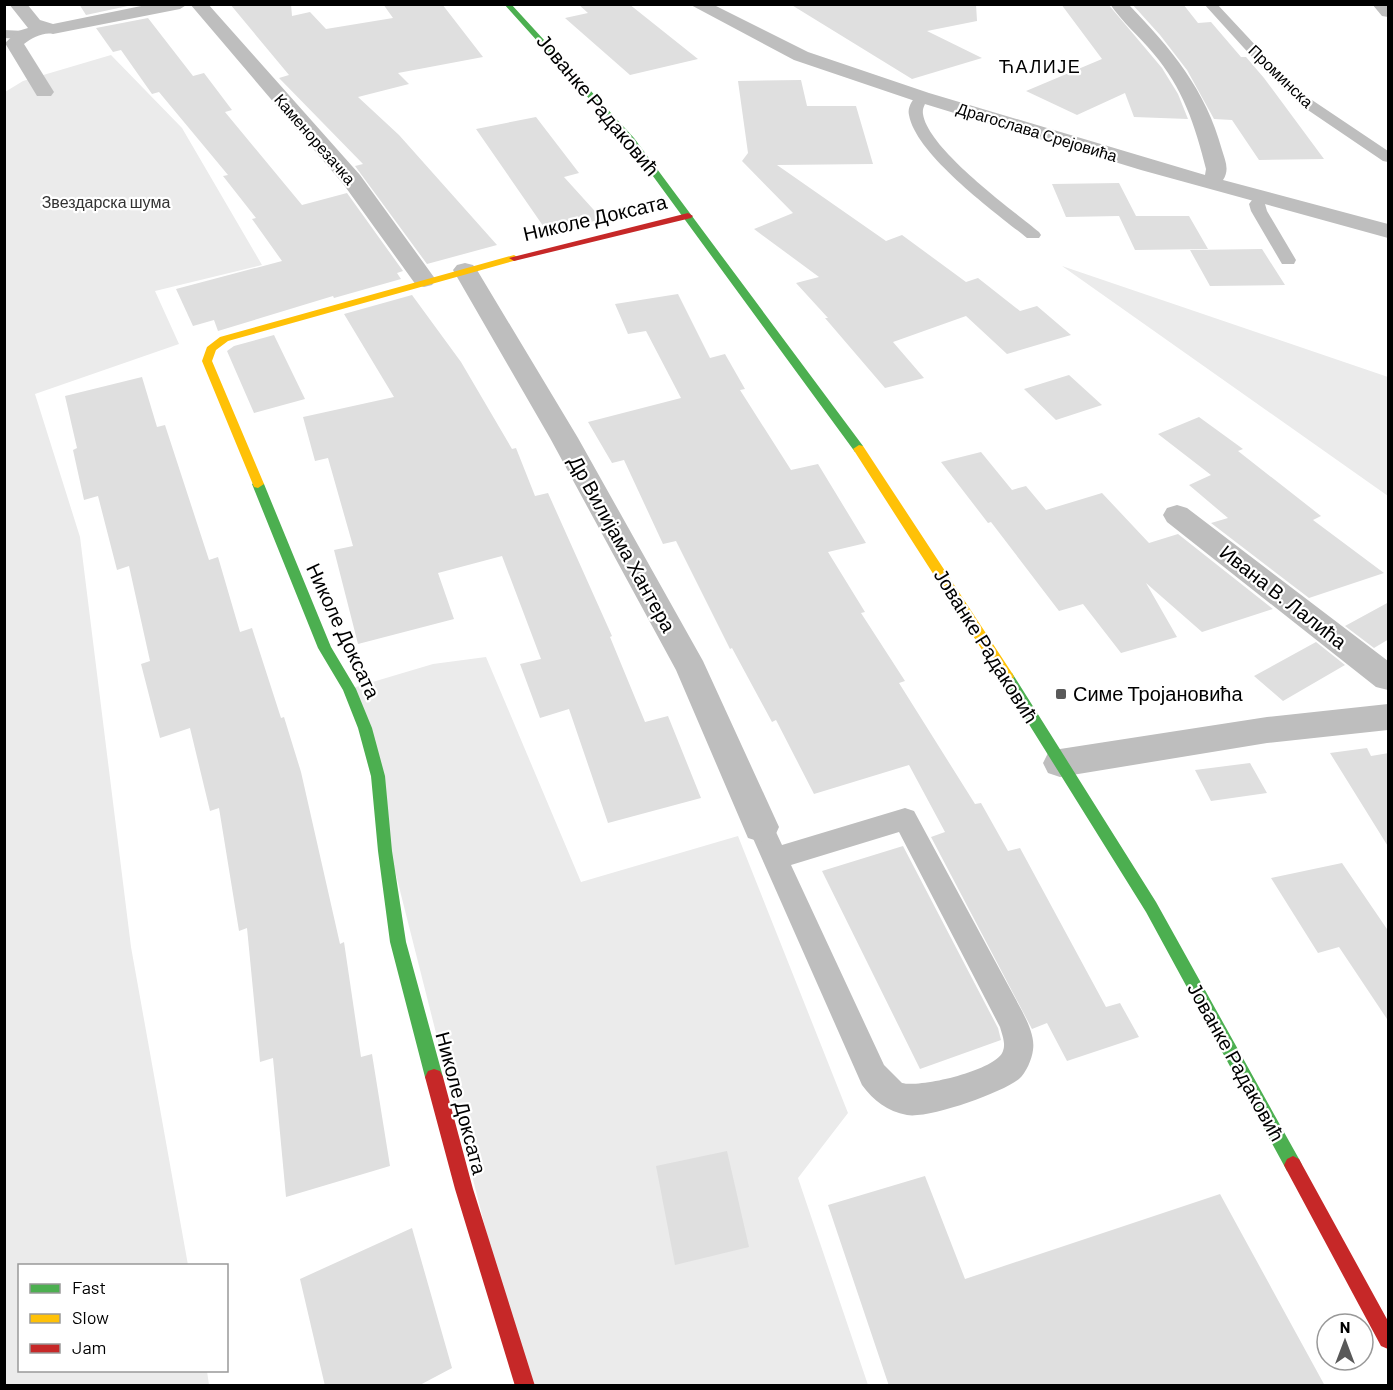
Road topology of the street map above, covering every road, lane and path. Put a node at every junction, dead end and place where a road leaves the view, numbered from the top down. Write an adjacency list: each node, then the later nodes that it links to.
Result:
1 (17, 4): 10 (street)
2 (180, 4): 10 (street)
3 (198, 4): 23 (street, Каменорезачка)
4 (507, 4): 18 (main road, Јованке Радаковић)
5 (697, 4): 14 (street, Драгослава Срејовића)
6 (1118, 4): 16 (street)
7 (1210, 4): 15 (lane, Проминска)
8 (1380, 4): 9 (street)
9 (1389, 12)
10 (43, 28): 12 (street)
11 (4, 34): 12 (lane)
12 (24, 34): 13 (street)
13 (44, 92)
14 (922, 98): 16 (street, Драгослава Срејовића); 20 (lane)
15 (1389, 158)
16 (1210, 183): 17 (street, Драгослава Срејовића)
17 (1262, 198): 19 (street, Драгослава Срејовића); 21 (lane)
18 (688, 216): 22 (main road, Николе Доксата); 27 (main road, Јованке Радаковић)
19 (1389, 231)
20 (1033, 235)
21 (1288, 260)
22 (465, 270): 23 (main road, Николе Доксата); 28 (street, Др Вилијама Хантера)
23 (424, 280): 31 (main road, Николе Доксата)
24 (1177, 515): 25 (street, Ивана В. Лалића)
25 (1389, 678)
26 (1389, 717): 27 (street)
27 (1060, 763): 30 (main road, Јованке Радаковић)
28 (761, 827): 29 (lane)
29 (775, 859): 29 (lane)
30 (1389, 1339)
31 (525, 1386)

